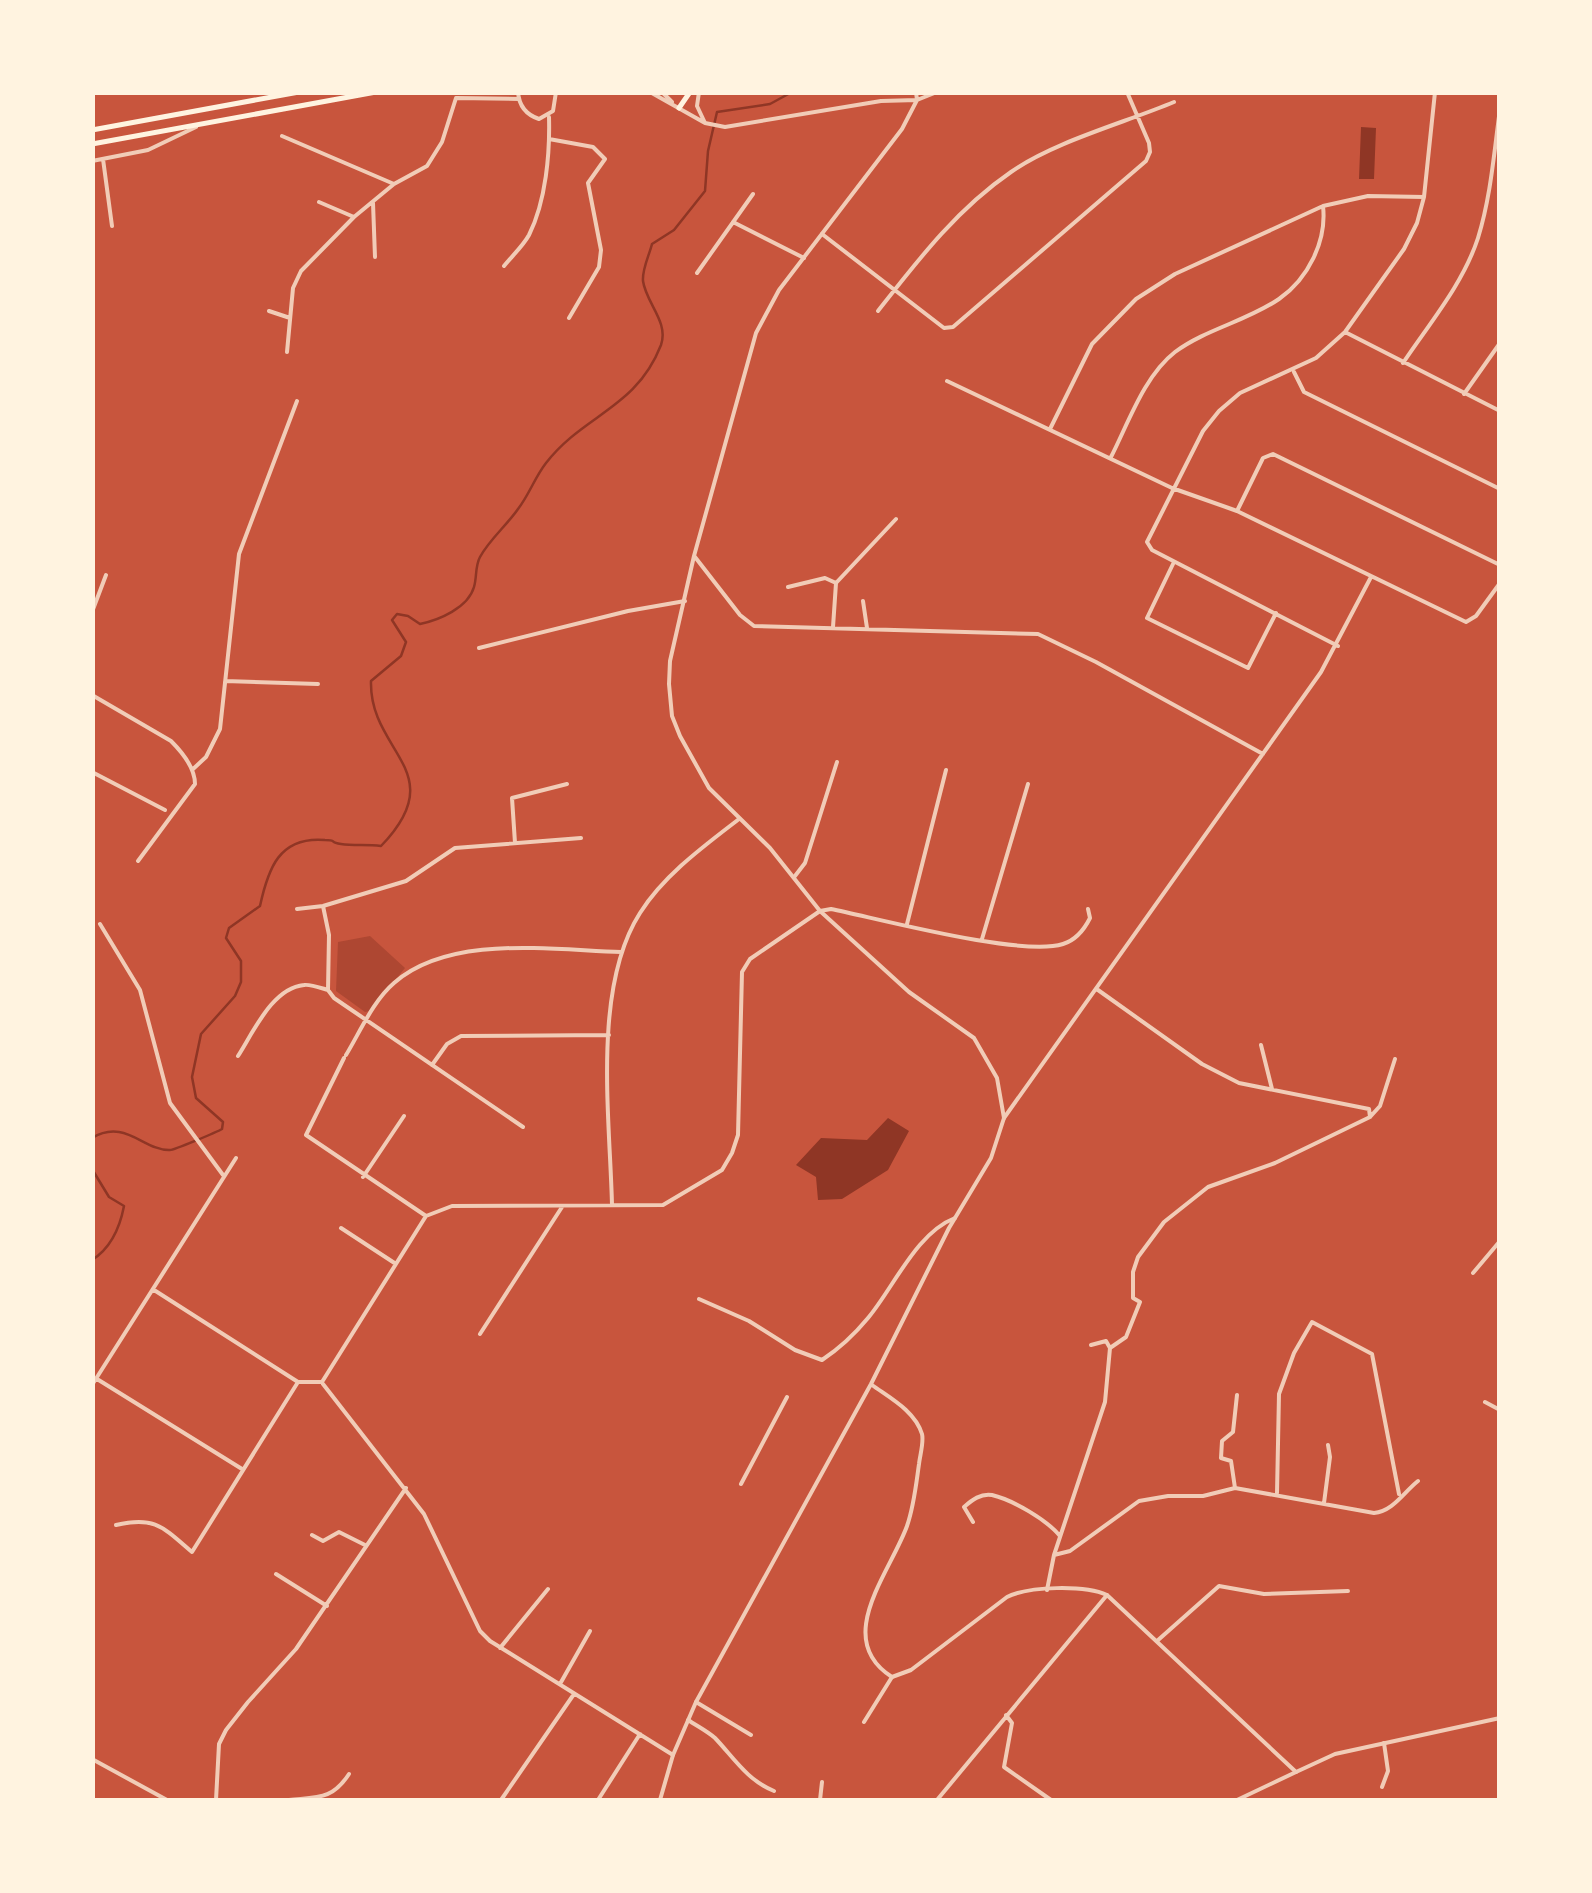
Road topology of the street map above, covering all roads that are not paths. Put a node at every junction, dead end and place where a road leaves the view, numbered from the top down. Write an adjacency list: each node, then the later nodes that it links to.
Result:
1 (299, 92): 12 (main road)
2 (376, 92): 20 (main road)
3 (556, 92): 18 (street)
4 (650, 92): 16 (street)
5 (662, 92): 16 (street)
6 (690, 92): 16 (main road)
7 (699, 92): 21 (street)
8 (916, 92): 14 (street)
9 (937, 92): 14 (street)
10 (1127, 92): 19 (street)
11 (1435, 92): 30 (street)
12 (284, 94): 22 (main road)
13 (518, 96): 18 (street); 28 (street)
14 (917, 100): 21 (street); 37 (street)
15 (1174, 102): 19 (street)
16 (680, 108): 21 (street)
17 (1500, 109): 50 (street)
18 (548, 116): 24 (street)
19 (1137, 117): 42 (street); 42 (street)
20 (203, 124): 25 (main road); 26 (street)
21 (707, 124)
22 (92, 130)
23 (282, 136): 28 (street)
24 (550, 139): 40 (street); 46 (street)
25 (92, 144)
26 (103, 158): 27 (street); 36 (street)
27 (92, 160)
28 (394, 184): 32 (street)
29 (753, 194): 35 (street)
30 (1424, 197): 33 (street); 47 (street)
31 (319, 202): 34 (street)
32 (373, 203): 34 (street); 38 (street)
33 (1324, 206): 56 (street); 57 (street)
34 (354, 217): 45 (street)
35 (733, 222): 39 (street); 41 (street)
36 (112, 226)
37 (822, 234): 39 (street); 42 (street)
38 (375, 257)
39 (804, 258): 62 (street)
40 (504, 266)
41 (697, 273)
42 (894, 290): 44 (street)
43 (268, 311): 45 (street)
44 (878, 311)
45 (290, 318): 49 (street)
46 (569, 318)
47 (1345, 332): 50 (street); 51 (street)
48 (1500, 343): 53 (street)
49 (287, 352)
50 (1403, 363): 53 (street)
51 (1294, 370): 58 (street); 59 (street)
52 (947, 381): 56 (street)
53 (1464, 394): 55 (street)
54 (296, 401): 78 (street)
55 (1500, 411)
56 (1050, 428): 57 (street)
57 (1111, 458): 58 (street)
58 (1172, 488): 60 (street); 63 (street)
59 (1500, 489)
60 (1237, 511): 64 (street); 66 (street)
61 (896, 519): 68 (street)
62 (694, 556): 70 (street); 74 (street)
63 (1174, 562): 73 (street); 73 (street)
64 (1500, 566)
65 (106, 575): 72 (street)
66 (1371, 577): 67 (street); 76 (street)
67 (1500, 582)
68 (836, 584): 69 (street); 74 (street)
69 (788, 587)
70 (685, 601): 77 (street); 89 (street)
71 (863, 601): 75 (street)
72 (92, 612)
73 (1276, 613): 76 (street)
74 (833, 627): 75 (street)
75 (867, 628): 81 (street)
76 (1338, 646): 81 (street)
77 (479, 648)
78 (225, 681): 79 (street); 83 (street)
79 (318, 684)
80 (92, 695): 83 (street)
81 (1263, 754): 103 (street)
82 (836, 762): 93 (street)
83 (192, 770): 92 (street)
84 (946, 770): 99 (street)
85 (92, 772): 88 (street)
86 (567, 784): 91 (street)
87 (1028, 784): 100 (street)
88 (165, 810)
89 (739, 818): 93 (street); 101 (street)
90 (582, 838): 91 (street)
91 (515, 843): 94 (street)
92 (138, 862)
93 (796, 876): 97 (street)
94 (323, 906): 95 (street); 102 (street)
95 (297, 909)
96 (1088, 909): 100 (street)
97 (820, 912): 99 (street); 113 (street); 118 (street)
98 (100, 924): 116 (street)
99 (907, 924): 100 (street)
100 (982, 940)
101 (621, 952): 104 (street); 105 (street)
102 (328, 990): 104 (street); 107 (street)
103 (1097, 990): 110 (street); 113 (street)
104 (366, 1020): 109 (street); 117 (street)
105 (609, 1035): 109 (street); 118 (street)
106 (1261, 1045): 110 (street)
107 (238, 1056)
108 (1396, 1059): 112 (street)
109 (432, 1065): 114 (street)
110 (1272, 1090): 112 (street)
111 (404, 1116): 117 (street)
112 (1370, 1117): 130 (street)
113 (1004, 1118): 121 (street)
114 (524, 1126)
115 (236, 1158): 116 (street)
116 (224, 1175): 126 (street)
117 (363, 1176): 120 (street)
118 (612, 1205): 119 (street)
119 (562, 1206): 120 (street); 128 (street)
120 (426, 1216): 124 (street)
121 (955, 1218): 127 (street); 135 (street)
122 (341, 1228): 124 (street)
123 (1500, 1240): 125 (street)
124 (396, 1264): 133 (street)
125 (1473, 1272)
126 (154, 1290): 131 (street); 132 (street)
127 (699, 1298)
128 (480, 1334)
129 (1091, 1344): 130 (street)
130 (1110, 1348): 152 (street)
131 (96, 1378): 134 (street); 141 (street)
132 (298, 1382): 133 (street); 141 (street)
133 (322, 1382): 144 (street)
134 (92, 1384)
135 (871, 1384): 164 (street); 167 (street)
136 (1238, 1395): 145 (street)
137 (787, 1397): 143 (street)
138 (1485, 1402): 139 (street)
139 (1500, 1410)
140 (1328, 1445): 148 (street)
141 (242, 1469): 150 (street)
142 (1418, 1481): 147 (street)
143 (740, 1484)
144 (406, 1488): 153 (street); 163 (street)
145 (1235, 1488): 146 (street); 154 (street)
146 (1277, 1493): 147 (street); 148 (street)
147 (1400, 1496): 148 (street)
148 (1324, 1503)
149 (973, 1522): 152 (street)
150 (116, 1525)
151 (312, 1535): 153 (street)
152 (1060, 1536): 154 (street)
153 (365, 1546): 160 (street)
154 (1054, 1556): 157 (street)
155 (276, 1574): 160 (street)
156 (548, 1589): 163 (street)
157 (1046, 1590): 159 (street); 164 (street)
158 (1348, 1592): 162 (street)
159 (1107, 1595): 162 (street); 168 (street)
160 (327, 1606): 183 (street)
161 (590, 1632): 165 (street)
162 (1157, 1641): 177 (street)
163 (500, 1648): 165 (street)
164 (892, 1677): 171 (street)
165 (560, 1684): 166 (street)
166 (574, 1694): 172 (street); 185 (street)
167 (696, 1702): 170 (street); 173 (street)
168 (1006, 1715): 189 (street); 190 (street)
169 (1500, 1718): 174 (street)
170 (688, 1720): 175 (street); 181 (street)
171 (864, 1722)
172 (640, 1734): 175 (street); 186 (street)
173 (751, 1735)
174 (1384, 1744): 177 (street); 180 (street)
175 (674, 1755): 187 (street)
176 (92, 1759): 182 (street)
177 (1296, 1772): 191 (street)
178 (349, 1774): 184 (street)
179 (822, 1782): 188 (street)
180 (1382, 1787)
181 (774, 1791)
182 (168, 1800)
183 (216, 1800)
184 (289, 1800)
185 (501, 1800)
186 (598, 1800)
187 (660, 1800)
188 (820, 1800)
189 (937, 1800)
190 (1052, 1800)
191 (1237, 1800)

